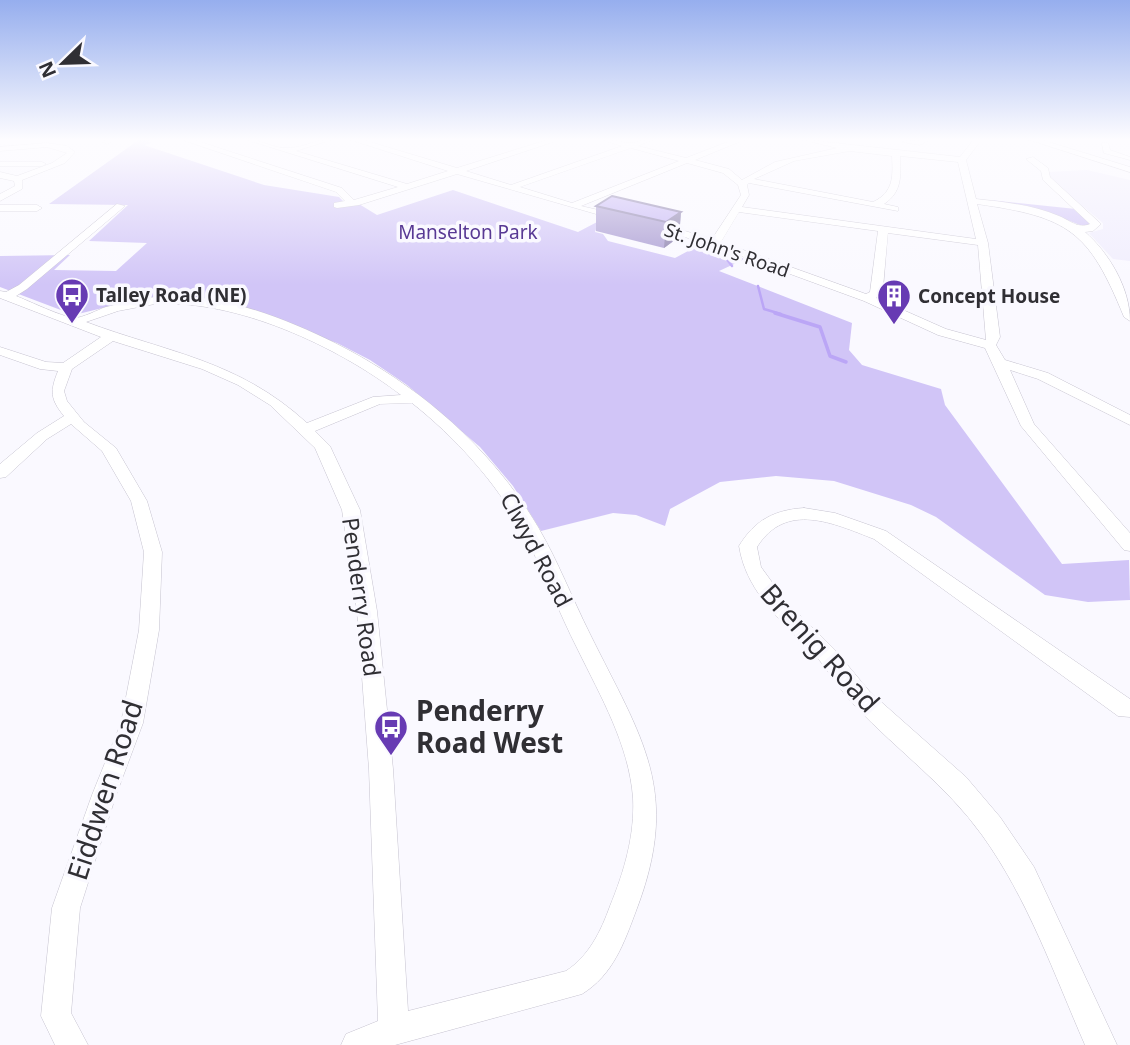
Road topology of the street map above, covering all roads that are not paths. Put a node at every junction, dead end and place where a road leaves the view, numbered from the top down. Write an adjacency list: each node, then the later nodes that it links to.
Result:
1 (18, 188): 12 (street)
2 (333, 188): 14 (street)
3 (405, 188): 14 (street)
4 (510, 188): 18 (street)
5 (619, 188): 18 (street)
6 (745, 188): 21 (street)
7 (779, 188): 11 (street)
8 (895, 188): 16 (street)
9 (969, 188): 13 (street)
10 (1058, 188): 26 (street)
11 (798, 191): 16 (street); 23 (street)
12 (0, 198)
13 (972, 201): 26 (street); 29 (street)
14 (352, 204): 15 (street)
15 (337, 205)
16 (874, 205): 22 (street)
17 (120, 206): 30 (street)
18 (572, 206): 24 (street)
19 (0, 208): 20 (street)
20 (37, 208)
21 (737, 209): 23 (street); 28 (street)
22 (895, 209)
23 (780, 215): 27 (street)
24 (625, 219)
25 (645, 223): 28 (street, St. John's Road)
26 (1078, 229): 32 (street)
27 (883, 230): 29 (street); 31 (street)
28 (715, 243): 31 (street, St. John's Road)
29 (983, 243): 35 (street)
30 (3, 295): 33 (street, Penderry Road)
31 (868, 299): 35 (street, St. John's Road)
32 (1130, 317)
33 (75, 322): 34 (street, Penderry Road); 39 (street, Clwyd Road)
34 (111, 335): 38 (street); 44 (street, Penderry Road)
35 (990, 345): 37 (street)
36 (0, 351): 38 (street)
37 (1002, 363): 43 (street); 46 (street)
38 (66, 367): 42 (street, Eiddwen Road)
39 (392, 380): 40 (street, Clwyd Road); 41 (street)
40 (415, 399): 41 (street); 48 (street, Clwyd Road)
41 (378, 400): 44 (street)
42 (74, 416): 45 (street); 49 (street, Eiddwen Road)
43 (1130, 421)
44 (306, 429): 48 (street, Penderry Road)
45 (1, 469)
46 (1130, 545)
47 (1126, 709): 51 (street, Brenig Road)
48 (394, 1030): 50 (street)
49 (72, 1045)
50 (357, 1045)
51 (1101, 1045)

